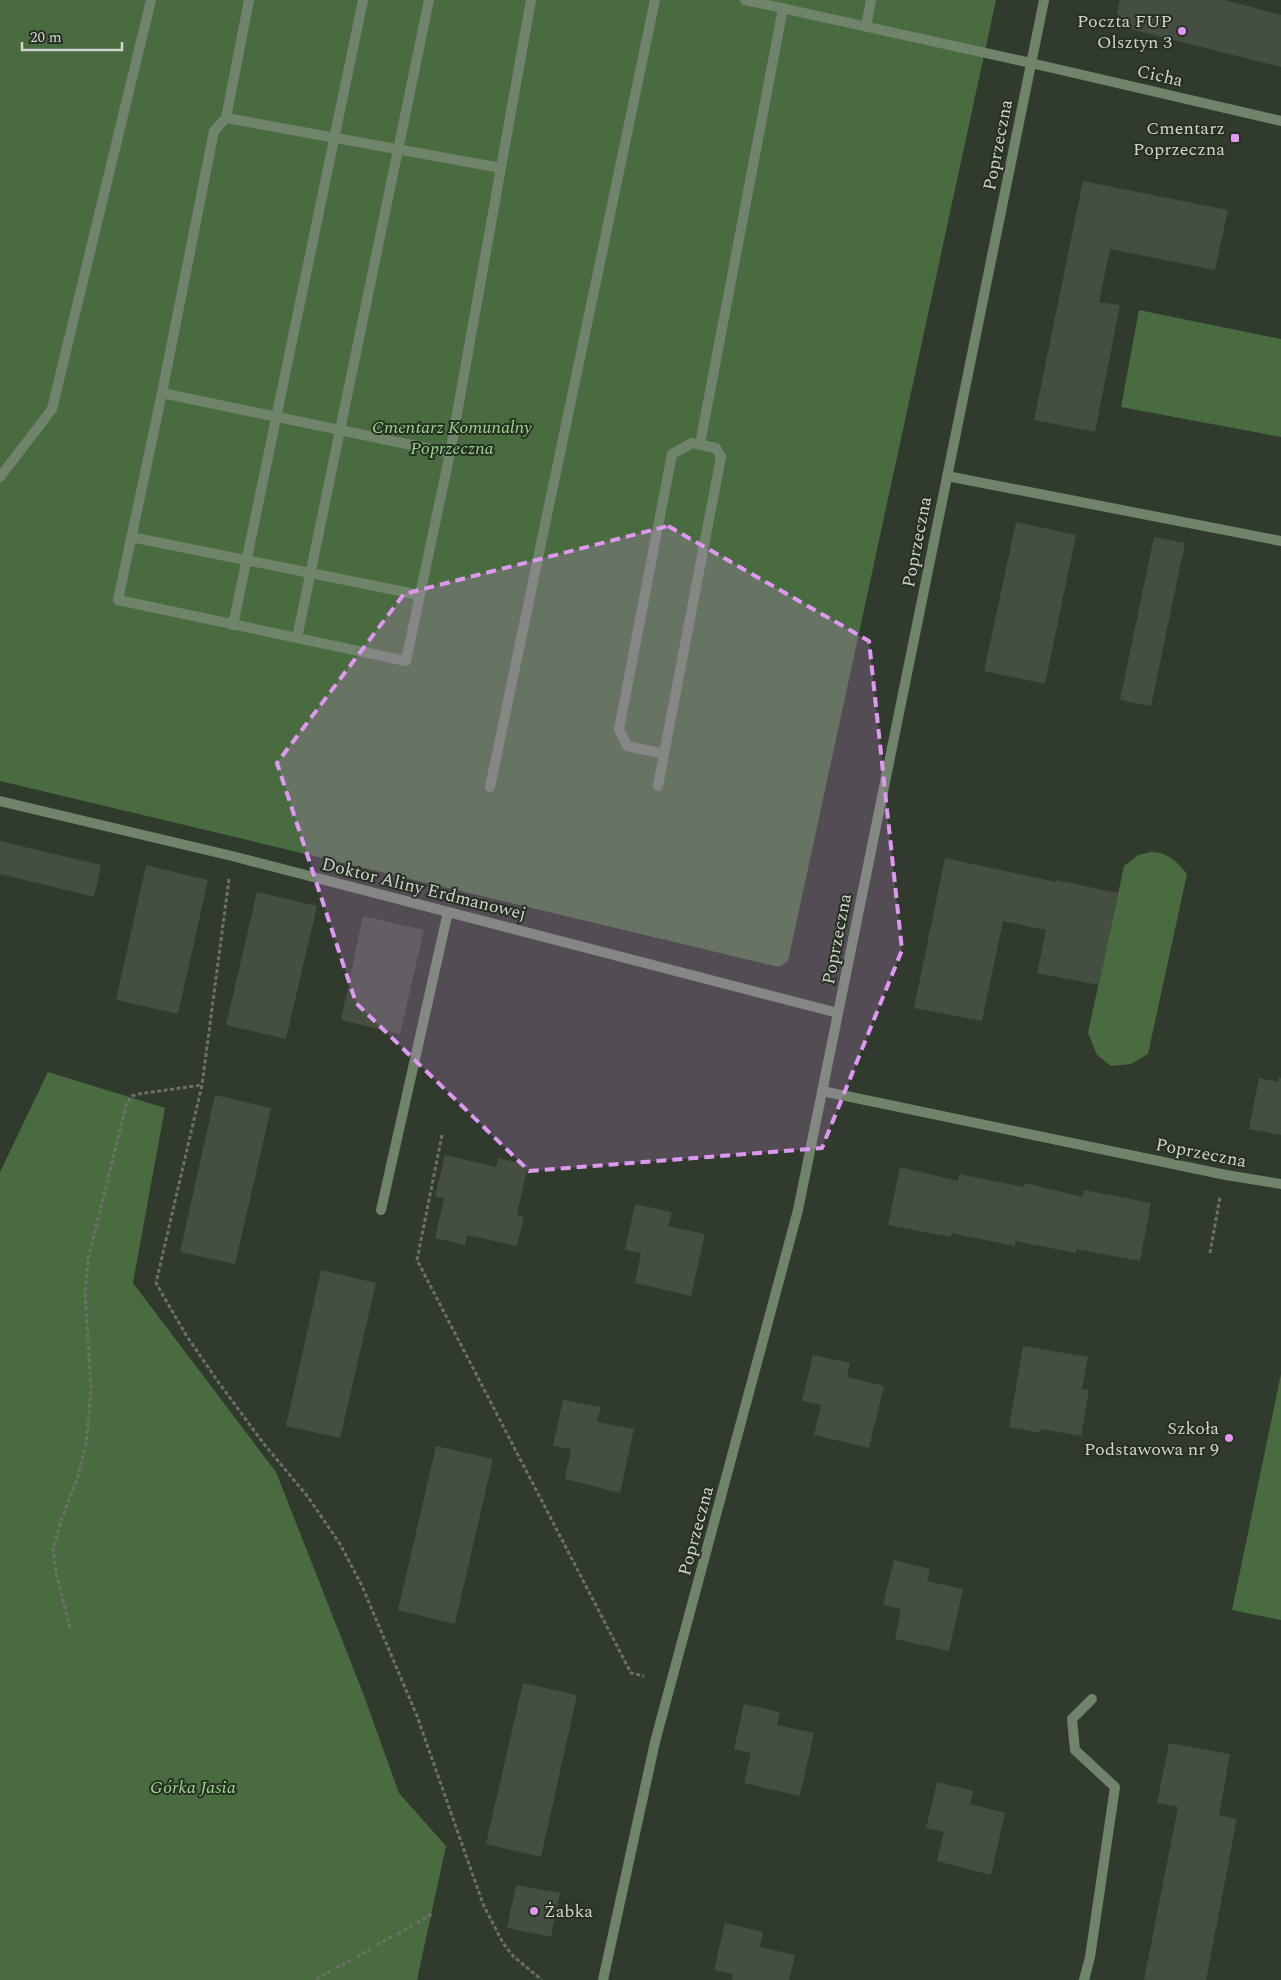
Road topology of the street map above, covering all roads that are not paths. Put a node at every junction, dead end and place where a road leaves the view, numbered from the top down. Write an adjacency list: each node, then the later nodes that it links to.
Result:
1 (150, 0): 24 (street)
2 (249, 0): 13 (street)
3 (364, 0): 15 (street)
4 (429, 0): 16 (street)
5 (531, 0): 17 (street)
6 (656, 0): 34 (street)
7 (745, 0): 10 (street, Cicha)
8 (871, 0): 11 (street)
9 (1044, 0): 12 (street, Poprzeczna)
10 (783, 8): 11 (street, Cicha); 21 (street)
11 (866, 27): 12 (street, Cicha)
12 (1031, 63): 14 (street, Cicha); 23 (street, Poprzeczna)
13 (226, 118): 15 (street); 18 (street)
14 (1281, 121)
15 (335, 138): 16 (street); 19 (street)
16 (397, 149): 17 (street); 20 (street)
17 (501, 168): 22 (street)
18 (162, 393): 19 (street); 25 (street)
19 (276, 417): 20 (street); 27 (street)
20 (338, 430): 22 (street); 28 (street)
21 (700, 444): 32 (street); 32 (street)
22 (450, 453): 29 (street)
23 (947, 476): 26 (street); 37 (street, Poprzeczna)
24 (0, 477)
25 (132, 536): 27 (street); 30 (street)
26 (1281, 541)
27 (246, 560): 28 (street); 30 (street)
28 (310, 573): 29 (street); 31 (street)
29 (420, 595): 31 (street)
30 (233, 625): 31 (street)
31 (297, 638)
32 (664, 754): 33 (street)
33 (658, 786)
34 (490, 787)
35 (0, 801): 36 (street, Doktor Aliny Erdmanowej)
36 (448, 912): 37 (street, Doktor Aliny Erdmanowej); 40 (street)
37 (838, 1013): 38 (street, Poprzeczna)
38 (822, 1091): 39 (street, Poprzeczna); 42 (street, Poprzeczna)
39 (1281, 1184)
40 (381, 1210)
41 (1092, 1699): 43 (street)
42 (602, 1980)
43 (1084, 1980)

